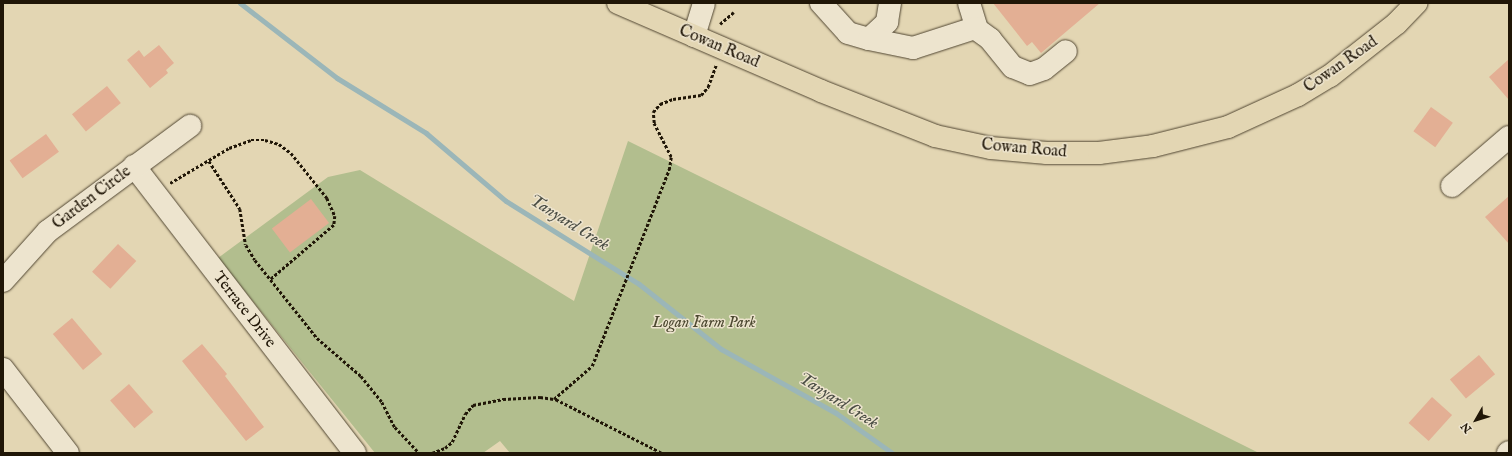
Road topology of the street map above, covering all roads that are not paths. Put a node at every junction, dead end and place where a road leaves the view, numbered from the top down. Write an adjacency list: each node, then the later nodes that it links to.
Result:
1 (618, 3): 9 (main road, Cowan Road)
2 (704, 3): 9 (street)
3 (821, 3): 8 (street)
4 (890, 3): 8 (street)
5 (969, 3): 7 (street)
6 (1416, 3): 9 (main road, Cowan Road)
7 (977, 29): 8 (street); 10 (street)
8 (869, 39)
9 (702, 40)
10 (1066, 51)
11 (190, 126): 13 (street, Garden Circle)
12 (1509, 137): 14 (street)
13 (134, 166): 15 (street, Garden Circle); 18 (street, Terrace Drive)
14 (1452, 186)
15 (3, 281)
16 (3, 369): 17 (street)
17 (68, 453)
18 (355, 453)

